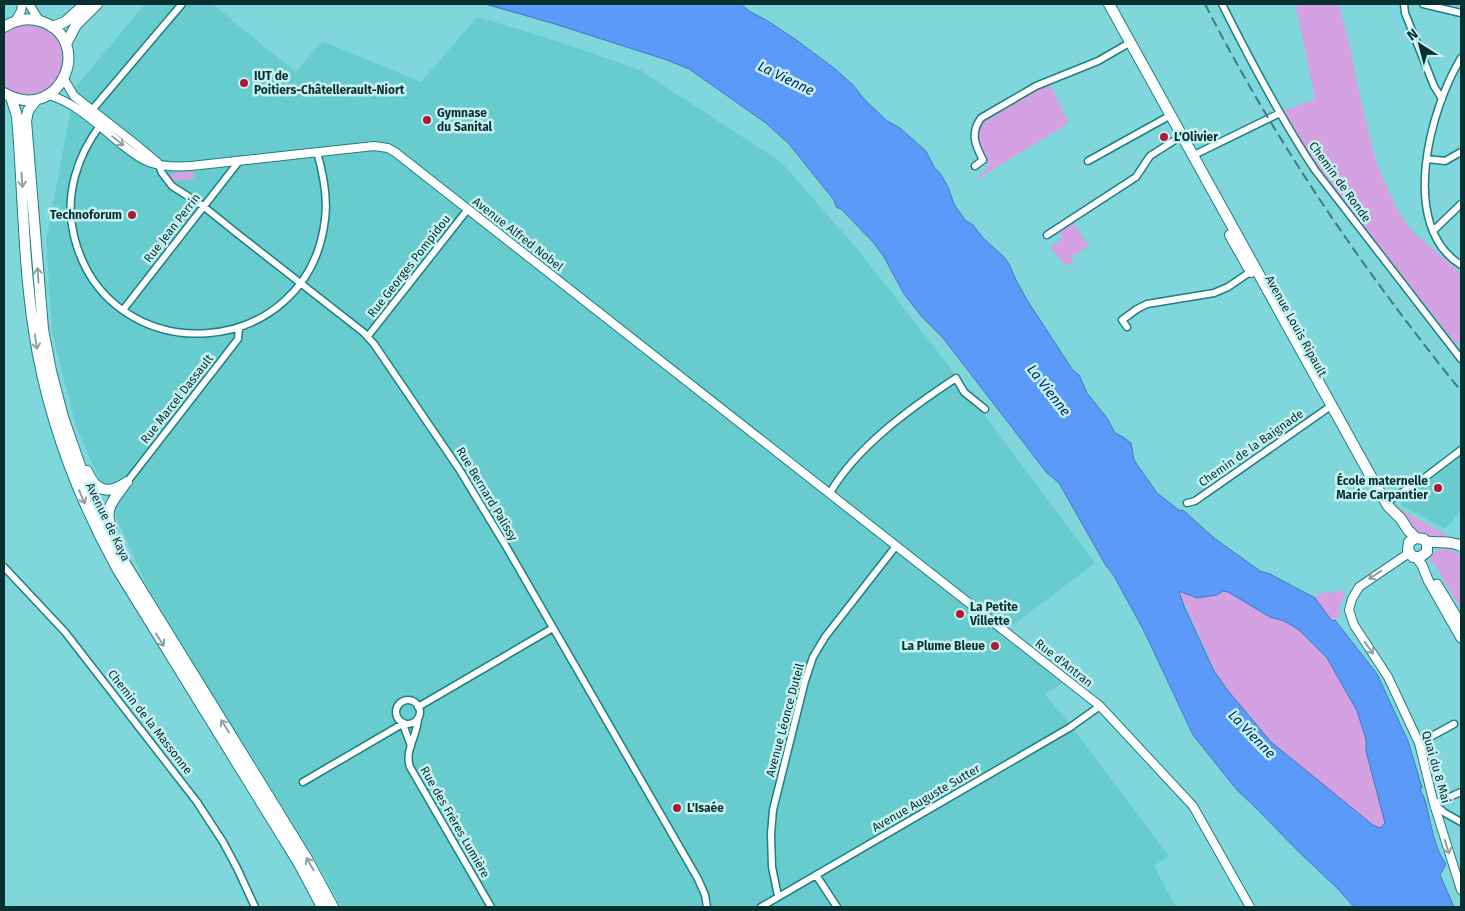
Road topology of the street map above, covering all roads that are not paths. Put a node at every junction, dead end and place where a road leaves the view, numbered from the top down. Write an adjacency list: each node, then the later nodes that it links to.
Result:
1 (22, 4): 13 (street)
2 (29, 4): 12 (street)
3 (85, 4): 14 (main road)
4 (97, 4): 16 (main road)
5 (182, 4): 24 (street)
6 (1103, 4): 17 (main road, Avenue Louis Ripault)
7 (1109, 4): 17 (main road, Avenue Louis Ripault)
8 (1222, 4): 25 (street, Chemin de Ronde)
9 (1404, 4): 22 (street)
10 (1423, 4): 11 (street)
11 (1461, 13)
12 (39, 20): 13 (main road); 14 (main road)
13 (15, 21): 15 (main road)
14 (52, 26): 16 (main road)
15 (4, 27)
16 (66, 44): 19 (main road)
17 (1128, 44): 26 (main road, Avenue Louis Ripault); 36 (street)
18 (1461, 58): 22 (street)
19 (64, 79): 21 (main road); 24 (street)
20 (7, 95): 23 (main road); 82 (main road, Avenue de Kaya, one-way to 82)
21 (49, 95): 23 (main road); 27 (street)
22 (1442, 99): 32 (street)
23 (36, 100): 48 (main road, Avenue de Kaya, one-way to 23)
24 (92, 110): 27 (street)
25 (1280, 113): 31 (street); 50 (street, Chemin de Ronde)
26 (1169, 116): 28 (main road, Avenue Louis Ripault); 31 (main road, Avenue Louis Ripault); 34 (street)
27 (102, 123): 35 (street); 45 (street)
28 (1178, 138): 31 (main road, Avenue Louis Ripault); 41 (street)
29 (317, 152): 33 (street, Avenue Alfred Nobel); 39 (street, Avenue Alfred Nobel); 44 (street)
30 (1461, 152): 32 (street)
31 (1191, 156): 43 (main road, Avenue Louis Ripault)
32 (1427, 159): 40 (street)
33 (240, 160): 35 (street, Avenue Alfred Nobel); 38 (street, Rue Jean Perrin)
34 (1088, 161)
35 (159, 165): 38 (street, Rue Bernard Palissy)
36 (975, 166)
37 (1461, 204): 40 (street)
38 (203, 206): 44 (street, Rue Bernard Palissy); 45 (street, Rue Jean Perrin)
39 (468, 209): 49 (street, Rue Georges Pompidou); 55 (street, Avenue Alfred Nobel)
40 (1433, 232): 42 (street)
41 (1047, 235)
42 (1461, 265)
43 (1253, 270): 46 (street); 51 (main road, Avenue Louis Ripault); 58 (main road, Avenue Louis Ripault)
44 (301, 283): 47 (street); 49 (street, Rue Bernard Palissy)
45 (123, 310): 47 (street)
46 (1127, 327)
47 (239, 328): 54 (street, Rue Marcel Dassault)
48 (43, 329): 54 (main road); 63 (main road, Avenue de Kaya)
49 (368, 336): 65 (street, Rue Bernard Palissy)
50 (1461, 359)
51 (1328, 408): 57 (street, Chemin de la Baignade); 58 (main road, Avenue Louis Ripault)
52 (985, 409): 56 (street)
53 (1461, 450): 58 (street)
54 (127, 482): 63 (main road)
55 (815, 482): 56 (street, Rue d'Antran)
56 (830, 493): 59 (street, Rue d'Antran)
57 (1187, 503)
58 (1385, 505): 61 (main road, Avenue Louis Ripault)
59 (896, 546): 67 (street, Rue d'Antran); 80 (street, Avenue Léonce Duteil)
60 (1461, 546): 61 (main road)
61 (1418, 548): 64 (main road); 66 (main road); 72 (street, Quai du 8 Mai, one-way to 72)
62 (4, 567): 81 (street, Chemin de la Massonne)
63 (142, 592): 83 (main road, Avenue de Kaya, one-way to 63)
64 (1461, 624)
65 (553, 628): 68 (street); 85 (street, Rue Bernard Palissy)
66 (1461, 638)
67 (1100, 706): 78 (street, Avenue Auguste Sutter); 88 (street, Rue d'Antran)
68 (418, 707): 69 (street); 70 (street)
69 (418, 718): 70 (street); 73 (street, Rue des Frères Lumière)
70 (404, 723): 73 (street, Rue des Frères Lumière); 74 (street)
71 (1454, 724): 72 (street)
72 (1420, 742): 76 (street, Quai du 8 Mai)
73 (411, 746): 84 (street, Rue des Frères Lumière)
74 (303, 782)
75 (1461, 792): 76 (street)
76 (1434, 804): 77 (street); 79 (street, Quai du 8 Mai, one-way to 79)
77 (1461, 822)
78 (816, 875): 80 (street, Avenue Auguste Sutter); 87 (street)
79 (1461, 890)
80 (778, 896): 86 (street, Avenue Auguste Sutter)
81 (255, 907)
82 (322, 907)
83 (333, 907)
84 (491, 907)
85 (707, 907)
86 (761, 907)
87 (837, 907)
88 (1250, 907)

